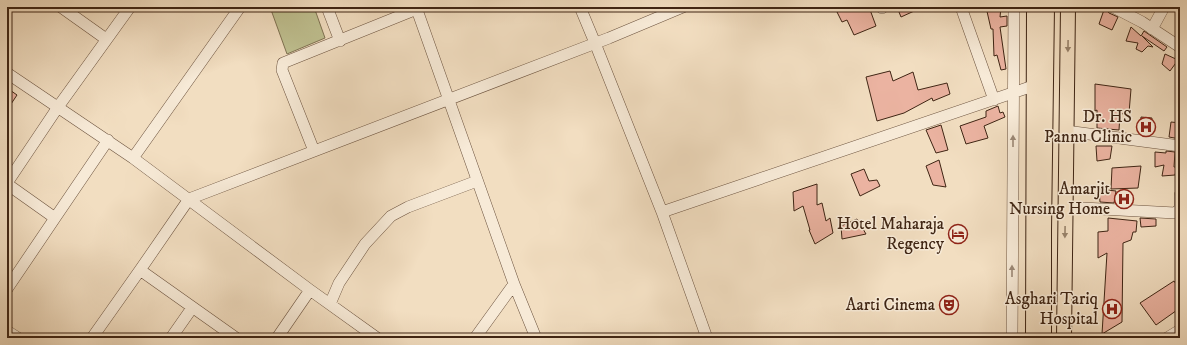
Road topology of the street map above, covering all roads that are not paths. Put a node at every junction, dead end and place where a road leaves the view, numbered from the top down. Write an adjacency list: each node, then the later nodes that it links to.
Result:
1 (61, 7): 17 (street)
2 (130, 7): 17 (street)
3 (240, 7): 31 (street)
4 (327, 7): 18 (street)
5 (580, 7): 19 (street)
6 (683, 7): 19 (street)
7 (961, 7): 25 (street)
8 (1014, 7): 23 (street)
9 (1034, 7): 22 (main road)
10 (1046, 7): 58 (main road)
11 (1056, 7): 59 (main road)
12 (1068, 7): 27 (main road, one-way to 27)
13 (1113, 7): 16 (street)
14 (1164, 7): 16 (street)
15 (417, 8): 18 (street); 24 (street)
16 (1152, 29): 20 (street)
17 (106, 40): 26 (street)
18 (340, 41): 30 (street)
19 (595, 43): 24 (street); 37 (street)
20 (1180, 47)
21 (7, 73): 26 (street)
22 (1034, 86): 23 (street); 57 (main road)
23 (1014, 93): 25 (street); 56 (street, one-way to 23)
24 (448, 99): 30 (street); 32 (street)
25 (994, 100): 37 (street)
26 (58, 107): 28 (street); 33 (street)
27 (1066, 131): 29 (street); 36 (main road)
28 (108, 140): 31 (street); 38 (street)
29 (1180, 146)
30 (314, 151): 35 (street)
31 (133, 158): 35 (street)
32 (477, 181): 40 (street); 43 (street)
33 (7, 183): 38 (street)
34 (1180, 195): 36 (street)
35 (189, 199): 39 (street); 42 (street)
36 (1065, 207): 60 (main road, one-way to 60)
37 (662, 212): 55 (street)
38 (55, 218): 41 (street)
39 (140, 270): 44 (street); 48 (street)
40 (514, 284): 53 (street); 54 (street)
41 (7, 289)
42 (310, 290): 43 (street); 51 (street)
43 (330, 304): 52 (street)
44 (192, 308): 49 (street); 50 (street)
45 (1180, 330): 61 (street)
46 (7, 331): 47 (street)
47 (18, 338)
48 (92, 338)
49 (171, 338)
50 (236, 338)
51 (277, 338)
52 (377, 338)
53 (475, 338)
54 (536, 338)
55 (707, 338)
56 (1012, 338)
57 (1032, 338)
58 (1044, 338)
59 (1054, 338)
60 (1064, 338)
61 (1167, 338)

